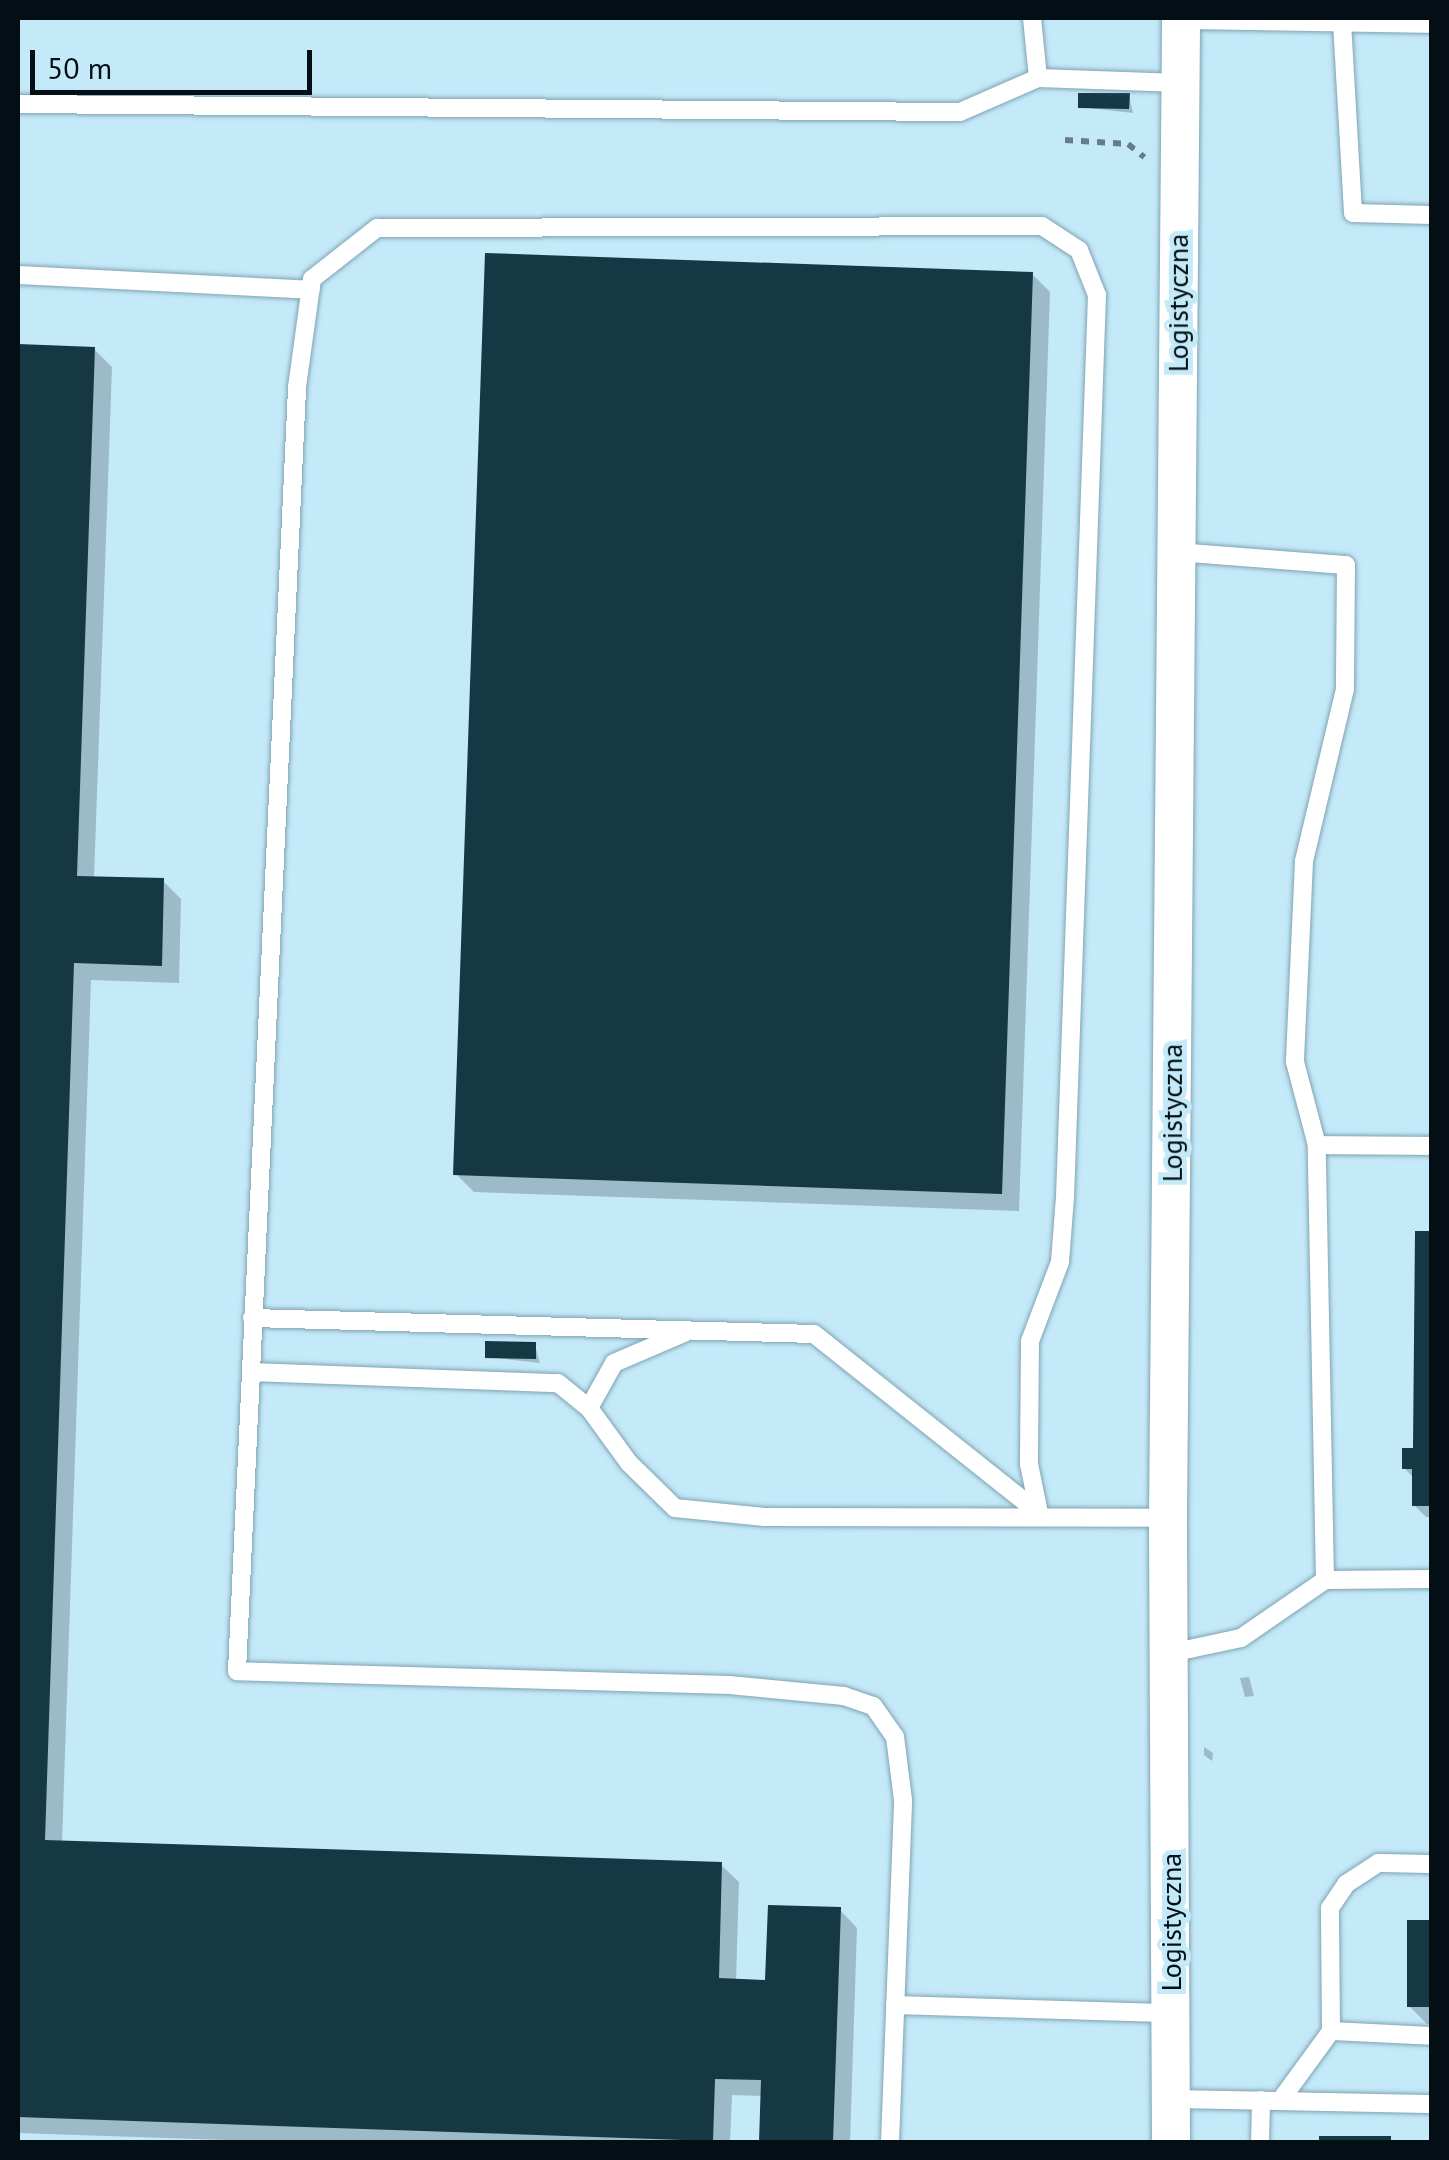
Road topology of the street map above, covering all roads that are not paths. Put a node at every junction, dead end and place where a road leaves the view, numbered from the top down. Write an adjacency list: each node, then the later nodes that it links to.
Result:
1 (1032, 18): 5 (lane)
2 (1181, 19): 3 (lane); 6 (street, Logistyczna)
3 (1342, 22): 4 (lane); 8 (lane)
4 (1432, 24)
5 (1038, 78): 6 (lane); 7 (lane)
6 (1180, 82): 11 (street, Logistyczna)
7 (18, 104)
8 (1432, 215)
9 (18, 275): 10 (lane)
10 (311, 290): 14 (lane); 18 (lane)
11 (1176, 552): 12 (lane); 19 (street, Logistyczna)
12 (1318, 1145): 13 (lane); 21 (lane)
13 (1432, 1146)
14 (252, 1318): 15 (lane); 16 (lane)
15 (692, 1329): 17 (lane); 18 (lane)
16 (251, 1372): 17 (lane); 24 (lane)
17 (589, 1408): 18 (lane)
18 (1039, 1513): 19 (lane)
19 (1168, 1518): 22 (street, Logistyczna)
20 (1432, 1579): 21 (lane)
21 (1325, 1580): 22 (lane)
22 (1171, 1652): 25 (street, Logistyczna)
23 (1432, 1864): 26 (lane)
24 (895, 2005): 25 (lane); 32 (lane)
25 (1171, 2012): 28 (street, Logistyczna)
26 (1331, 2031): 27 (lane); 30 (lane)
27 (1432, 2036)
28 (1171, 2100): 29 (lane); 33 (street, Logistyczna)
29 (1261, 2100): 30 (lane); 34 (lane)
30 (1280, 2100): 31 (lane)
31 (1432, 2104)
32 (890, 2142)
33 (1171, 2142)
34 (1260, 2142)

